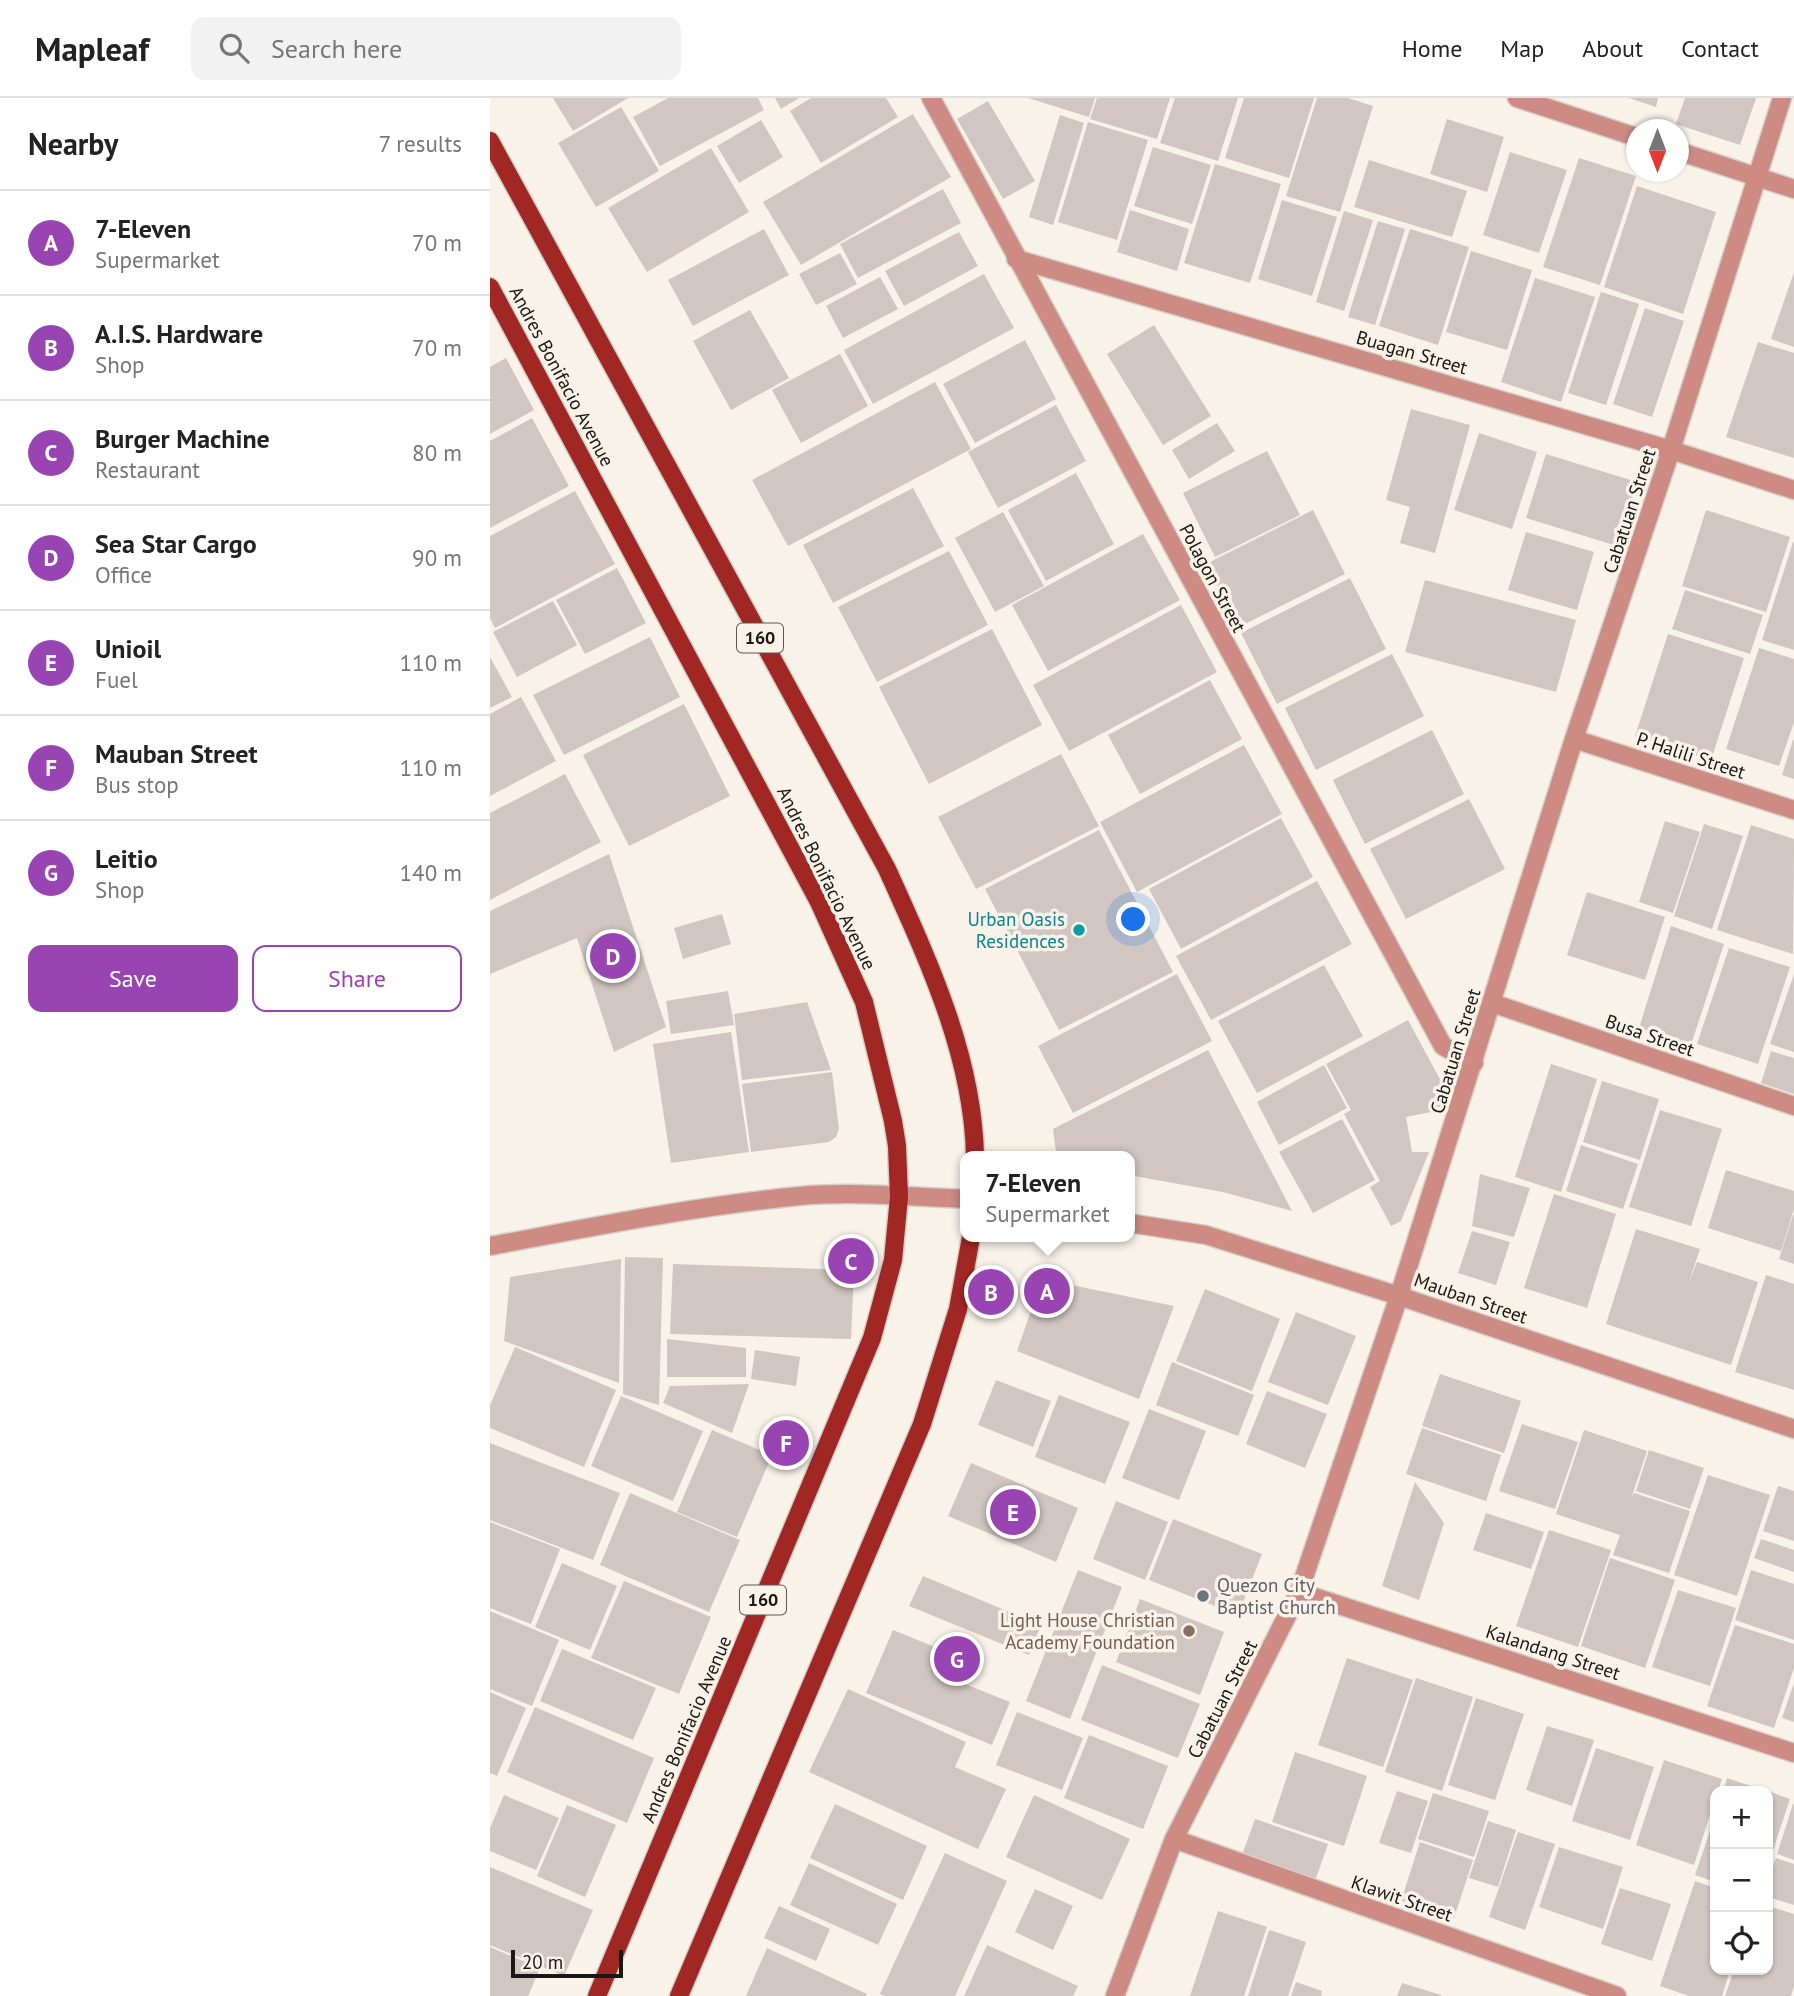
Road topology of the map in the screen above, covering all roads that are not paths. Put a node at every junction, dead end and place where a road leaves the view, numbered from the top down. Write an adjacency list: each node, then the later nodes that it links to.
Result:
1 (931, 98): 9 (street, Polagon Street)
2 (1517, 98): 4 (street)
3 (1782, 98): 7 (street, Cabatuan Street)
4 (1626, 134)
5 (490, 141): 18 (main road, 160)
6 (1689, 155): 7 (street)
7 (1756, 176): 8 (street); 11 (street, Cabatuan Street)
8 (1794, 189)
9 (1017, 259): 11 (street, Buagan Street); 16 (street, Polagon Street)
10 (490, 287): 19 (main road, Andres Bonifacio Avenue / 160)
11 (1671, 450): 12 (street, Buagan Street); 13 (street, Cabatuan Street)
12 (1794, 491)
13 (1574, 739): 14 (street, P. Halili Street); 15 (street, Cabatuan Street)
14 (1794, 810)
15 (1492, 1003): 16 (street, Cabatuan Street); 17 (street, Busa Street)
16 (1474, 1063): 24 (street, Cabatuan Street)
17 (1794, 1107)
18 (974, 1151)
19 (899, 1196): 20 (street); 23 (street); 29 (main road, Andres Bonifacio Avenue / 160)
20 (960, 1199)
21 (1135, 1224): 24 (street, Mauban Street)
22 (970, 1242): 30 (main road)
23 (490, 1246)
24 (1399, 1296): 25 (street, Mauban Street); 26 (street, Cabatuan Street)
25 (1794, 1429)
26 (1299, 1592): 27 (street, Kalandang Street); 28 (street, Cabatuan Street)
27 (1794, 1753)
28 (1174, 1839): 31 (street, Cabatuan Street); 32 (street, Klawit Street)
29 (597, 1996)
30 (679, 1996)
31 (1115, 1996)
32 (1617, 1996)

